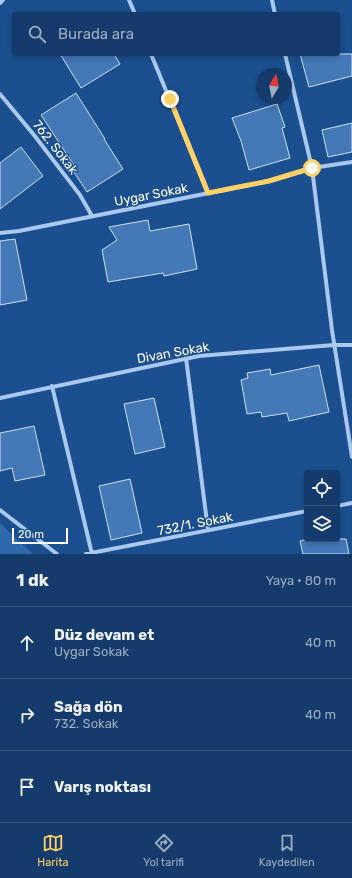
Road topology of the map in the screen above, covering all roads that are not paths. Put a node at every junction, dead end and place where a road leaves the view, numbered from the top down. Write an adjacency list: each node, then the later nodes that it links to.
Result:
1 (3, 0): 4 (street)
2 (129, 0): 5 (street)
3 (272, 0): 6 (street)
4 (0, 2)
5 (133, 12)
6 (275, 12)
7 (152, 56): 12 (street)
8 (285, 56): 11 (street)
9 (0, 94): 13 (street, 762. Sokak)
10 (352, 162): 11 (street, Uygar Sokak)
11 (312, 168): 12 (street, Uygar Sokak); 15 (street)
12 (208, 193): 13 (street, Uygar Sokak)
13 (92, 216): 14 (street, Uygar Sokak)
14 (0, 233)
15 (334, 345): 16 (street, Divan Sokak); 17 (street, Divan Sokak); 20 (street)
16 (352, 345)
17 (186, 358): 18 (street, Divan Sokak); 25 (street)
18 (52, 386): 19 (street, Divan Sokak); 28 (street)
19 (0, 398)
20 (352, 457)
21 (352, 503): 22 (street)
22 (340, 505)
23 (0, 510): 26 (street)
24 (304, 512): 25 (street, 732/1. Sokak)
25 (208, 530): 28 (street, 732/1. Sokak)
26 (57, 554)
27 (86, 554): 28 (street, 732/1. Sokak)
28 (92, 554)

